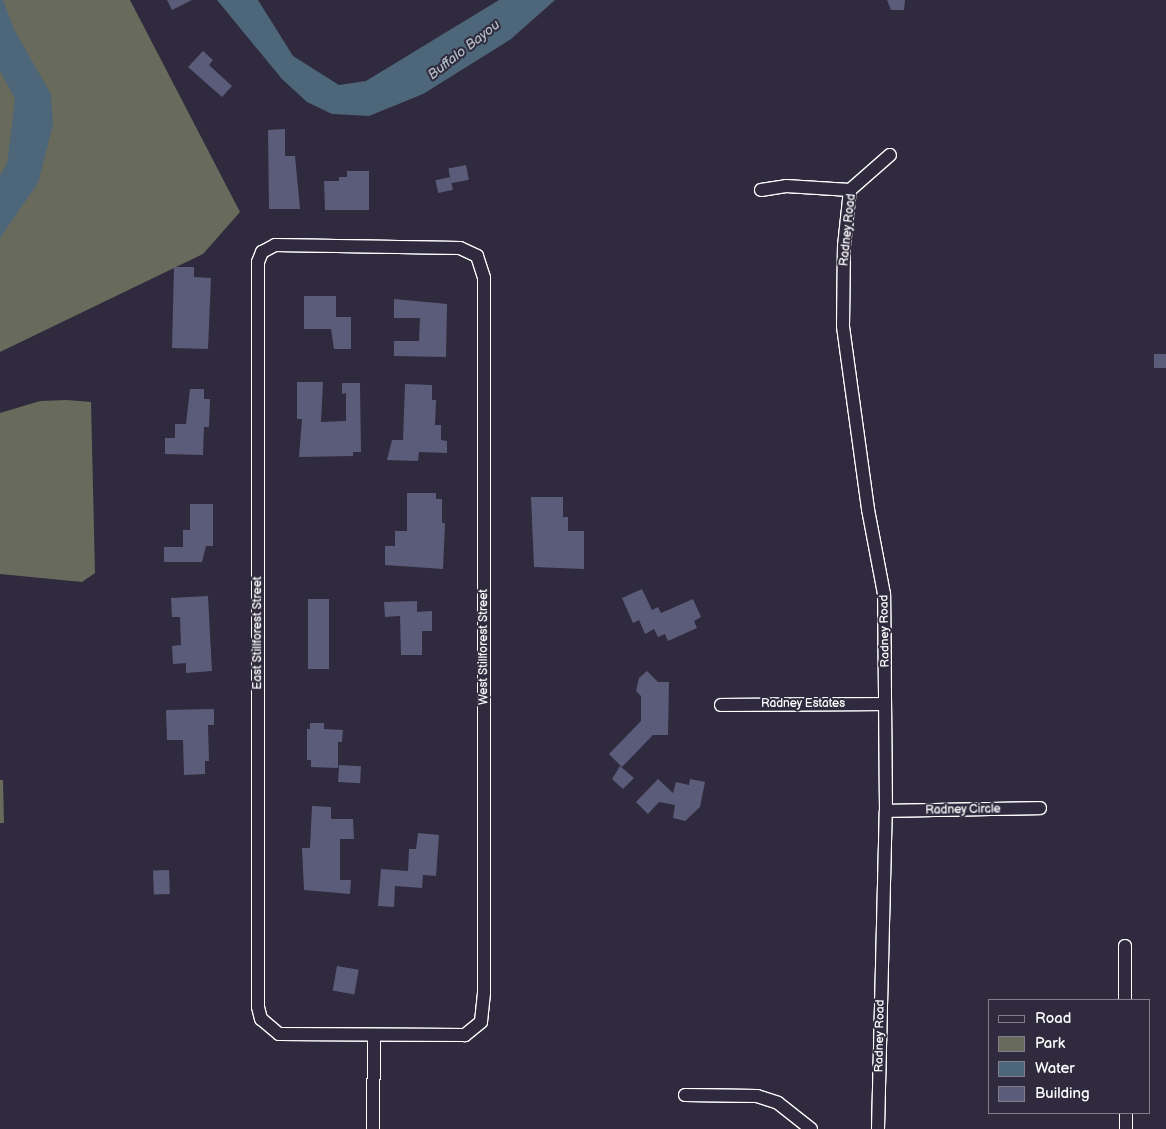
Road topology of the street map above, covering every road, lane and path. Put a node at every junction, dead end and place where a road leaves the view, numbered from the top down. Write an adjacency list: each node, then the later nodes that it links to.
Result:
1 (890, 155): 3 (street, Radney Road)
2 (761, 190): 3 (street)
3 (850, 190): 5 (street, Radney Road)
4 (384, 246): 11 (street, West Stillforest Street); 11 (street, East Stillforest Street)
5 (885, 704): 6 (street, Radney Estates); 8 (street, Radney Road)
6 (720, 705)
7 (1040, 808): 8 (street, Radney Circle)
8 (886, 811): 16 (street, Radney Road)
9 (1125, 946): 10 (street)
10 (1125, 999)
11 (374, 1037): 14 (street)
12 (685, 1095): 15 (street)
13 (1126, 1114): 17 (street)
14 (373, 1129)
15 (811, 1129)
16 (878, 1129)
17 (1126, 1129)

